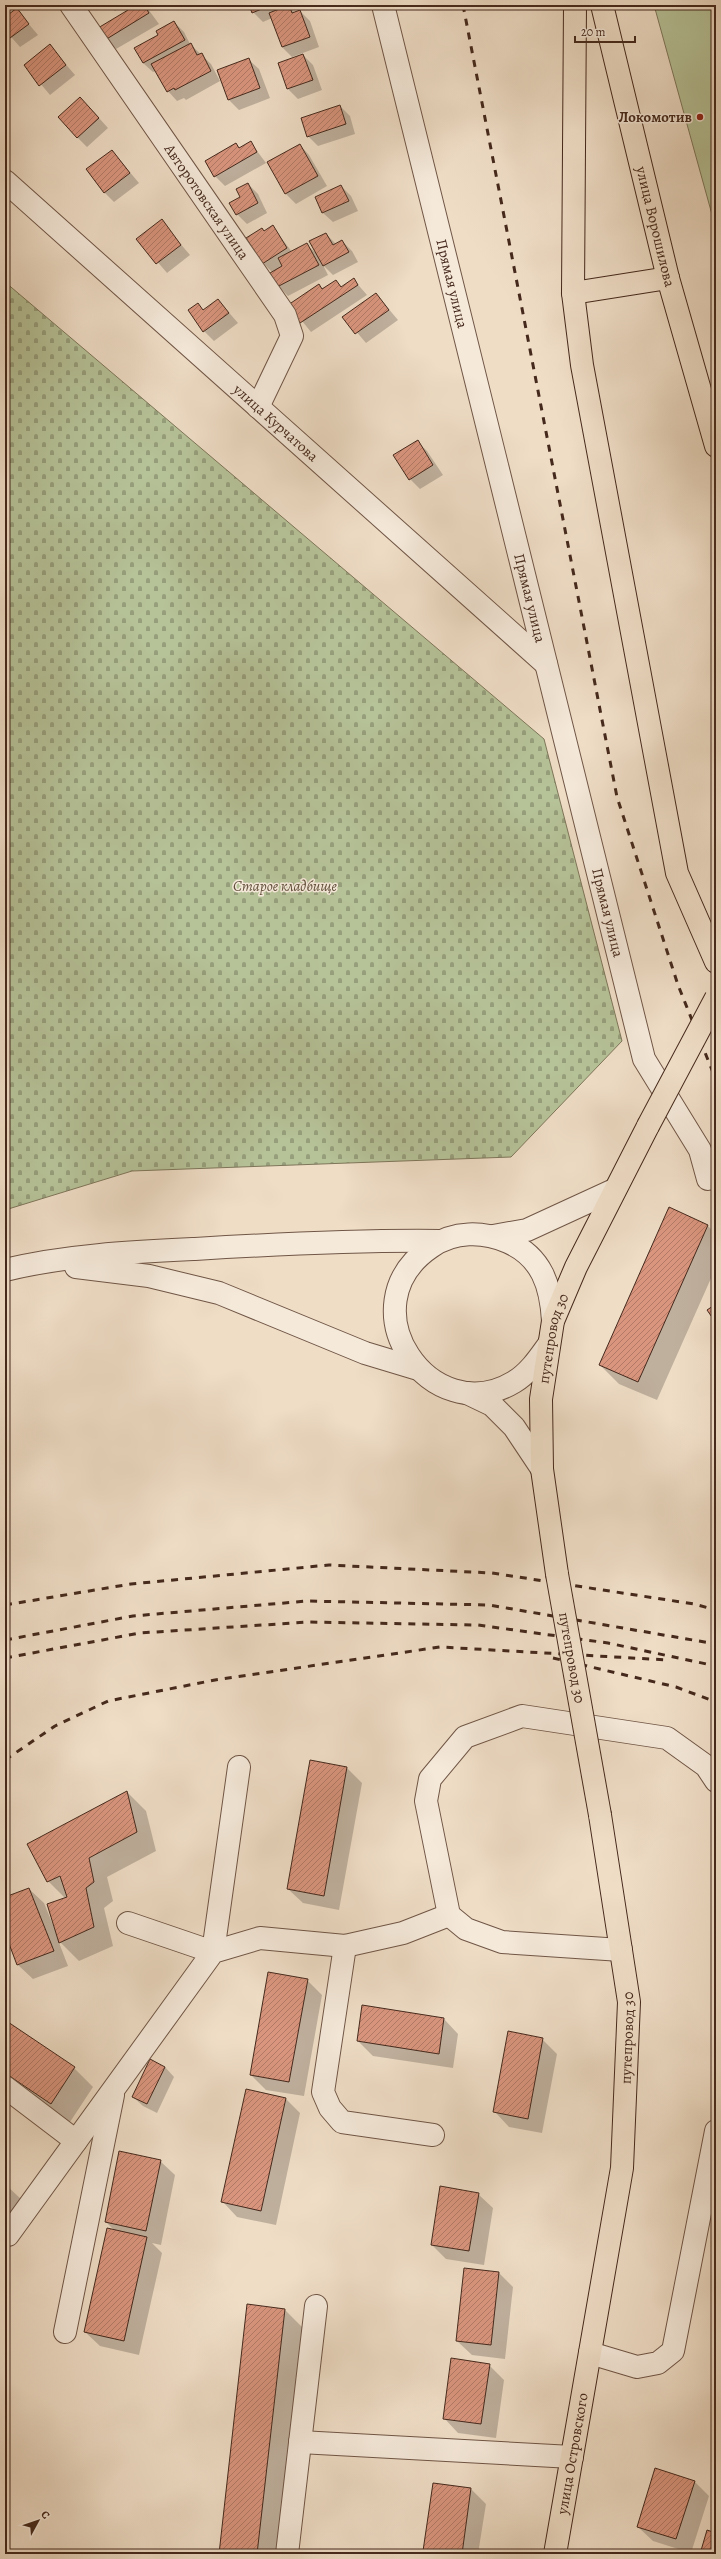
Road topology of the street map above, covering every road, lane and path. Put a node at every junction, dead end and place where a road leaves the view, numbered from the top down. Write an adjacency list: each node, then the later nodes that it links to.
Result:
1 (71, 5): 8 (street, Авторотовская улица)
2 (384, 5): 10 (street, Прямая улица)
3 (575, 5): 7 (main road)
4 (602, 5): 6 (main road, улица Ворошилова)
5 (5, 180): 8 (street, улица Курчатова)
6 (668, 278): 7 (main road); 9 (main road, улица Ворошилова)
7 (573, 293): 11 (main road)
8 (258, 407): 10 (street, улица Курчатова)
9 (716, 446)
10 (546, 664): 13 (street, Прямая улица)
11 (716, 962)
12 (716, 998): 14 (main road, путепровод 30, bridge)
13 (708, 1179)
14 (614, 1190): 15 (street); 19 (main road, путепровод 30)
15 (493, 1236): 16 (street); 19 (street)
16 (440, 1241): 17 (street); 21 (street)
17 (36, 1262): 18 (street); 21 (street)
18 (5, 1270)
19 (553, 1321): 20 (main road, путепровод 30)
20 (549, 1344): 22 (street); 23 (main road, путепровод 30)
21 (418, 1369): 22 (street)
22 (466, 1392): 23 (street)
23 (542, 1469): 29 (main road, путепровод 30, bridge)
24 (239, 1767): 30 (street)
25 (716, 1781): 26 (street)
26 (448, 1915): 28 (street); 29 (street)
27 (128, 1923): 30 (street)
28 (345, 1946): 30 (street); 34 (street)
29 (621, 1950): 39 (main road, путепровод 30)
30 (213, 1952): 32 (street)
31 (5, 2087): 35 (street)
32 (114, 2088): 35 (street); 38 (street)
33 (716, 2132): 39 (street)
34 (433, 2136)
35 (76, 2141): 36 (street)
36 (8, 2235)
37 (316, 2306): 40 (street)
38 (65, 2332)
39 (590, 2353): 41 (main road, улица Островского)
40 (300, 2442): 41 (street); 42 (street)
41 (572, 2457): 43 (main road, улица Островского)
42 (287, 2554)
43 (555, 2554)

